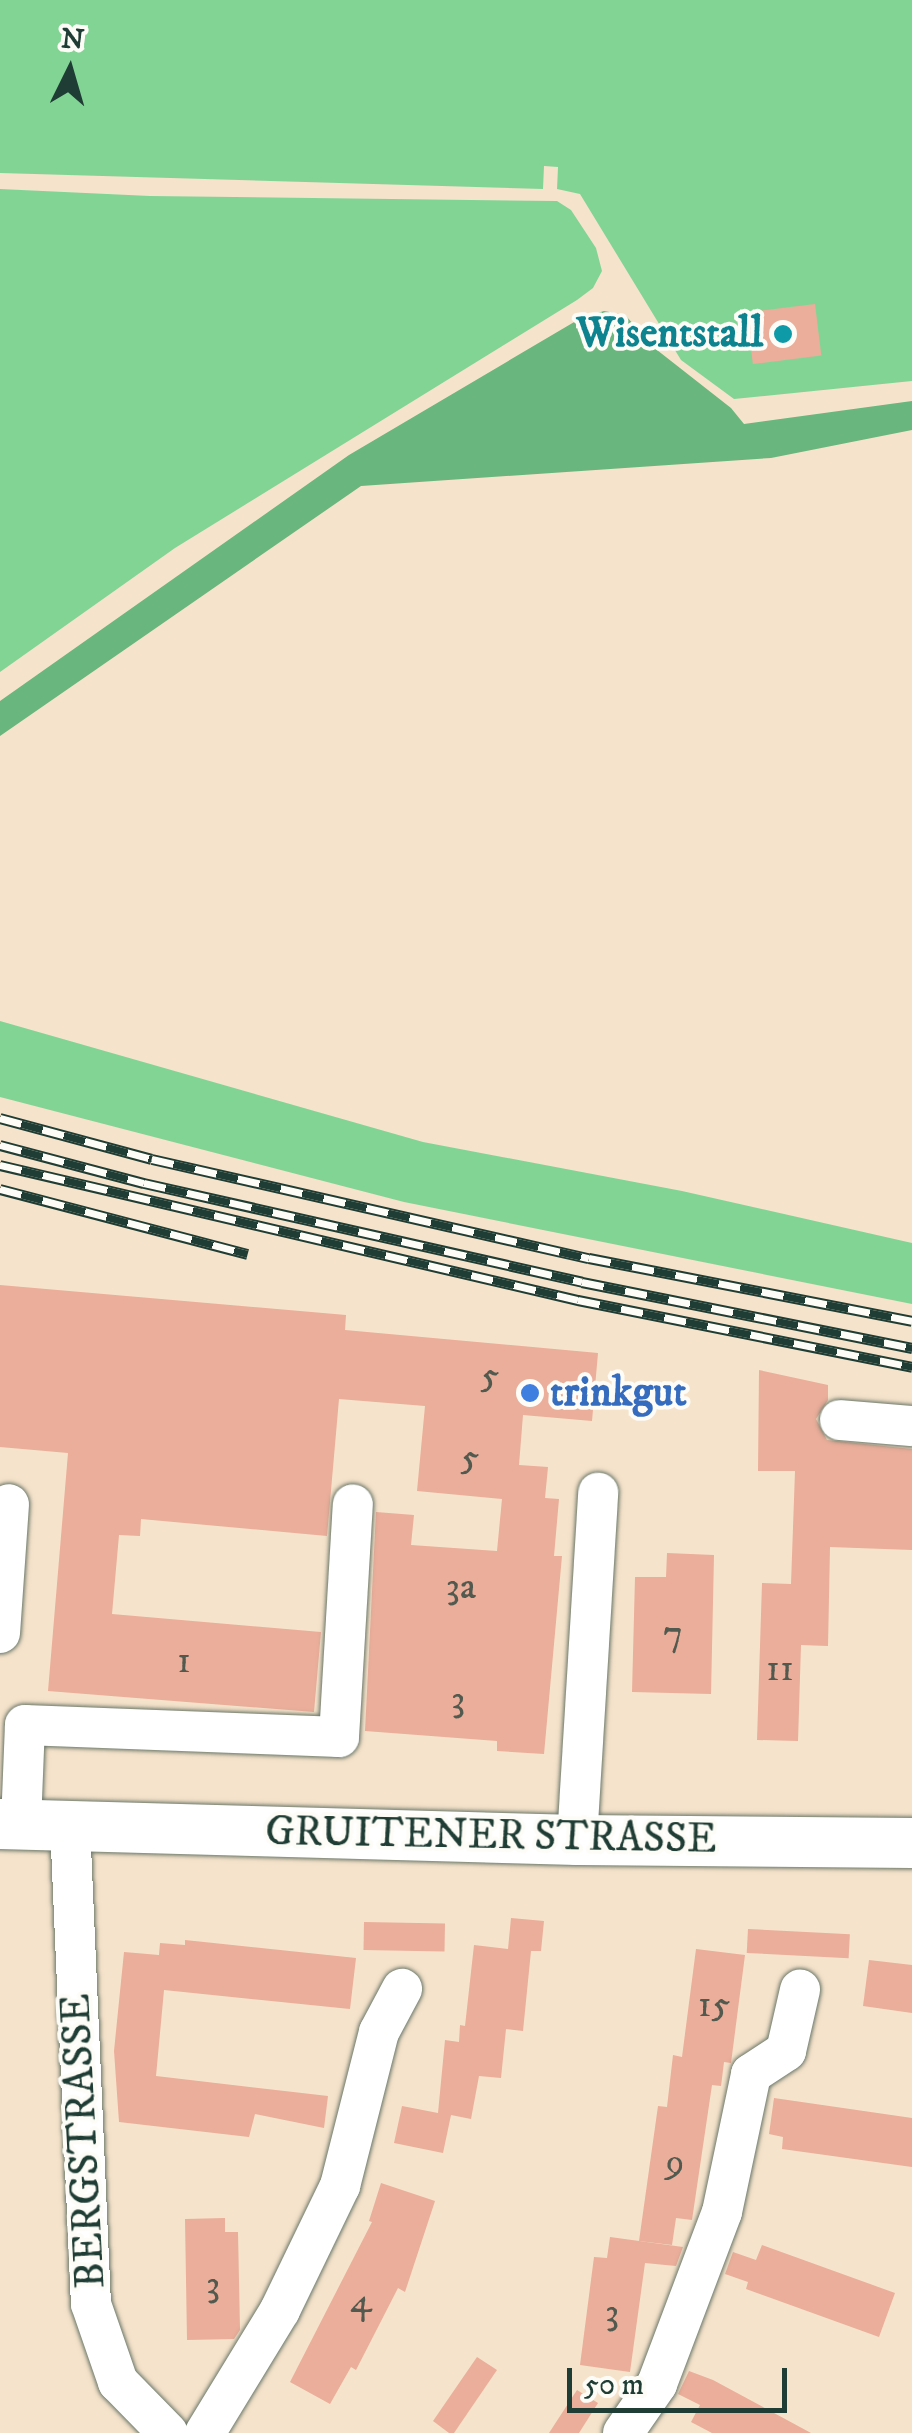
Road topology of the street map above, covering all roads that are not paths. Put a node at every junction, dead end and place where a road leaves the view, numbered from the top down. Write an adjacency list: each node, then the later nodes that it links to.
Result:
1 (840, 1420): 2 (street)
2 (912, 1426)
3 (598, 1493): 9 (street)
4 (10, 1504): 6 (street)
5 (353, 1504): 7 (street)
6 (0, 1633)
7 (13, 1714): 8 (street, BERGSTRASSE)
8 (30, 1824): 9 (main road, GRUITENER STRASSE); 13 (street, BERGSTRASSE)
9 (577, 1840): 10 (main road, GRUITENER STRASSE)
10 (912, 1843)
11 (402, 1990): 14 (street)
12 (800, 1990): 15 (street)
13 (168, 2433)
14 (204, 2433)
15 (624, 2433)

